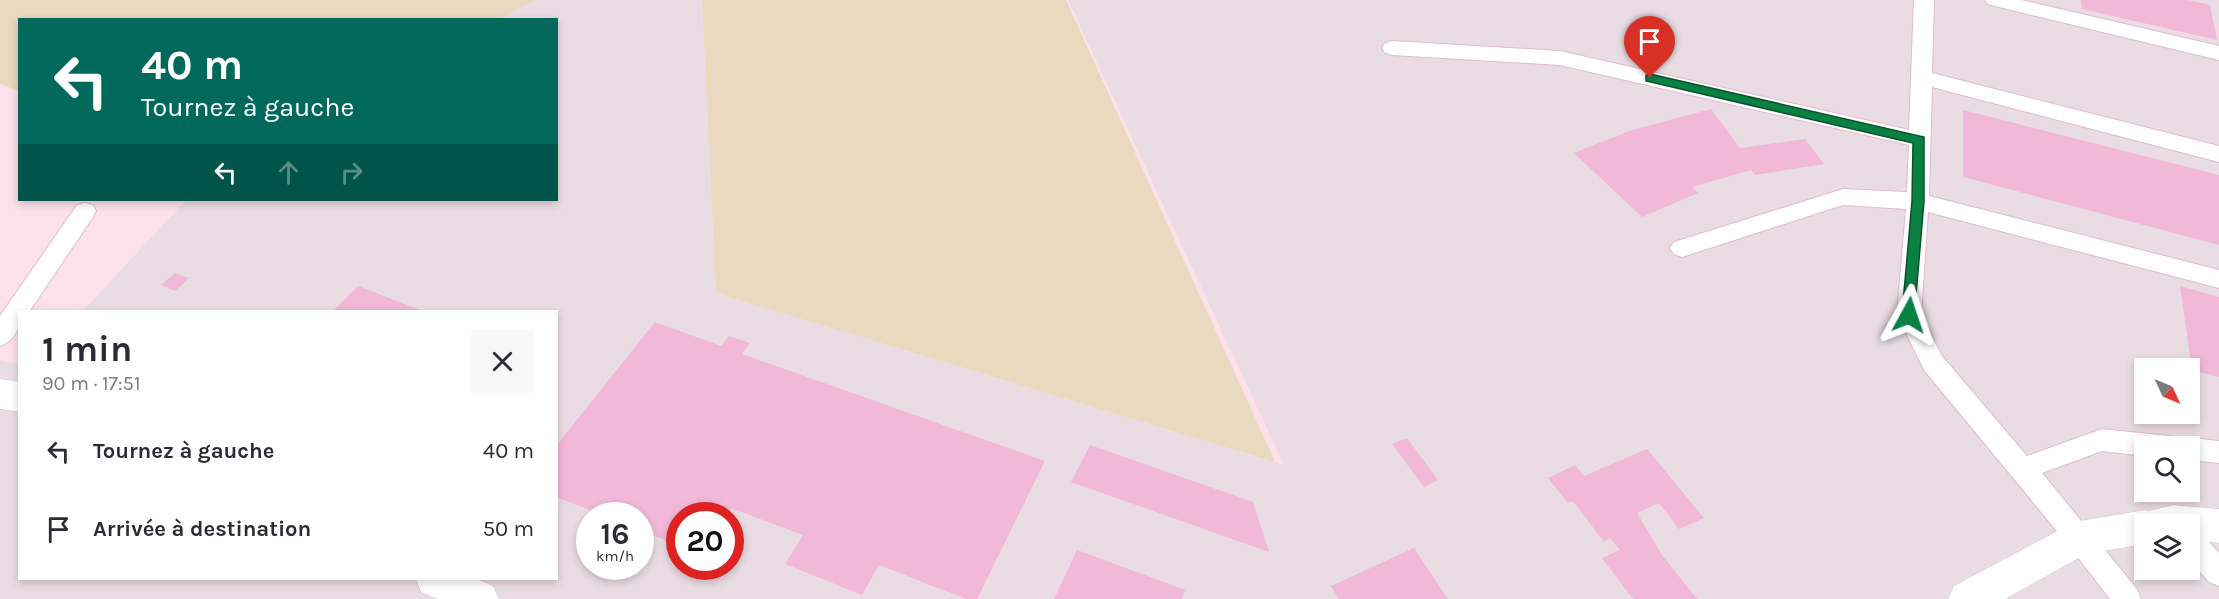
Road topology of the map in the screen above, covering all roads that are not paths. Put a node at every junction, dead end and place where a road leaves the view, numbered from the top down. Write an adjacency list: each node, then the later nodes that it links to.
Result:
1 (1924, 0): 5 (lane)
2 (1995, 0): 4 (lane)
3 (1392, 48): 6 (lane)
4 (2219, 53)
5 (1921, 77): 6 (lane); 7 (lane)
6 (1920, 140): 8 (lane)
7 (2219, 154)
8 (1918, 201): 10 (lane); 11 (lane); 18 (lane)
9 (85, 211): 12 (lane)
10 (1682, 248)
11 (2219, 279)
12 (0, 336)
13 (0, 394): 14 (street)
14 (18, 397)
15 (2134, 443): 18 (lane)
16 (2200, 450): 17 (lane)
17 (2219, 452)
18 (2022, 469): 22 (lane)
19 (2219, 526): 20 (street)
20 (2200, 527)
21 (2134, 532): 22 (street)
22 (2080, 538): 27 (street); 28 (lane)
23 (2200, 556): 24 (lane)
24 (2219, 573)
25 (437, 580): 26 (street)
26 (479, 599)
27 (1968, 599)
28 (2127, 599)

